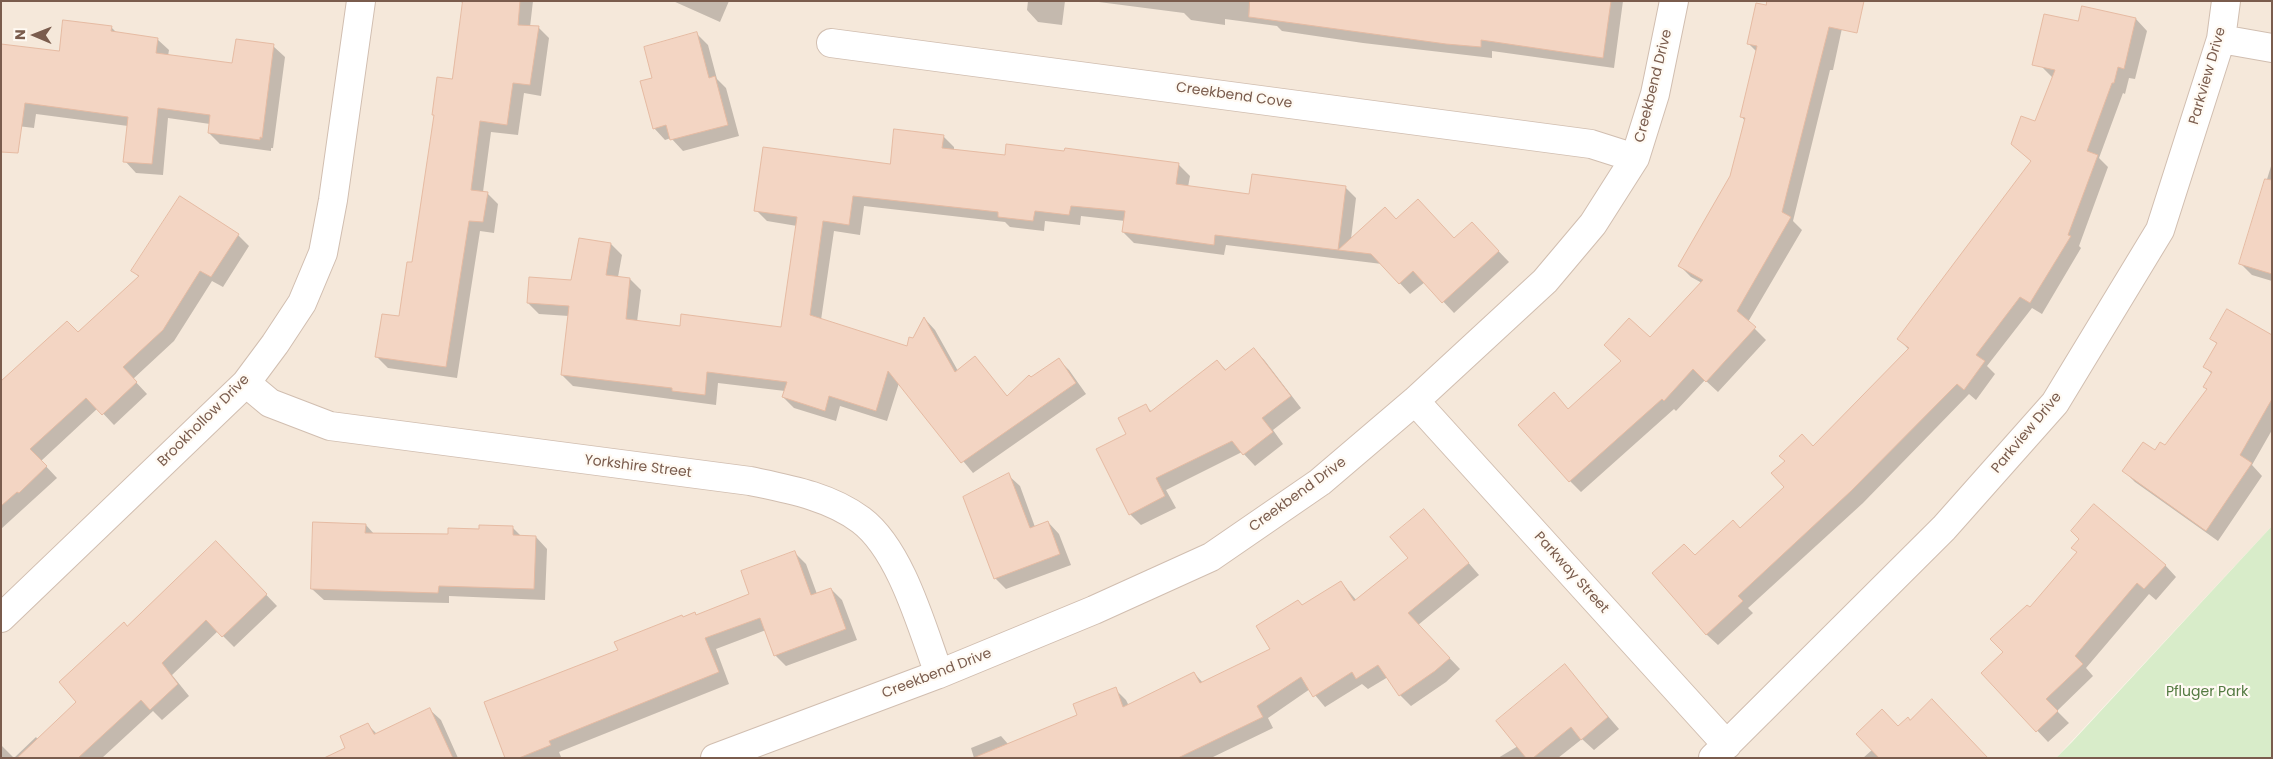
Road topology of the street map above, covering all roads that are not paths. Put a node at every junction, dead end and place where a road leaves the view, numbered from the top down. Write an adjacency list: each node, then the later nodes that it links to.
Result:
1 (361, 1): 8 (street, Brookhollow Drive)
2 (1674, 1): 7 (street, Creekbend Drive)
3 (2226, 1): 4 (street, Parkview Drive)
4 (2221, 39): 6 (street); 12 (street, Parkview Drive)
5 (831, 43): 7 (street, Creekbend Cove)
6 (2272, 48)
7 (1635, 158): 9 (street, Creekbend Drive)
8 (246, 383): 10 (street, Brookhollow Drive); 11 (street, Yorkshire Street)
9 (1416, 401): 11 (street, Creekbend Drive); 12 (street, Parkway Street)
10 (1, 618)
11 (939, 674): 13 (street, Creekbend Drive)
12 (1720, 751)
13 (715, 758)

